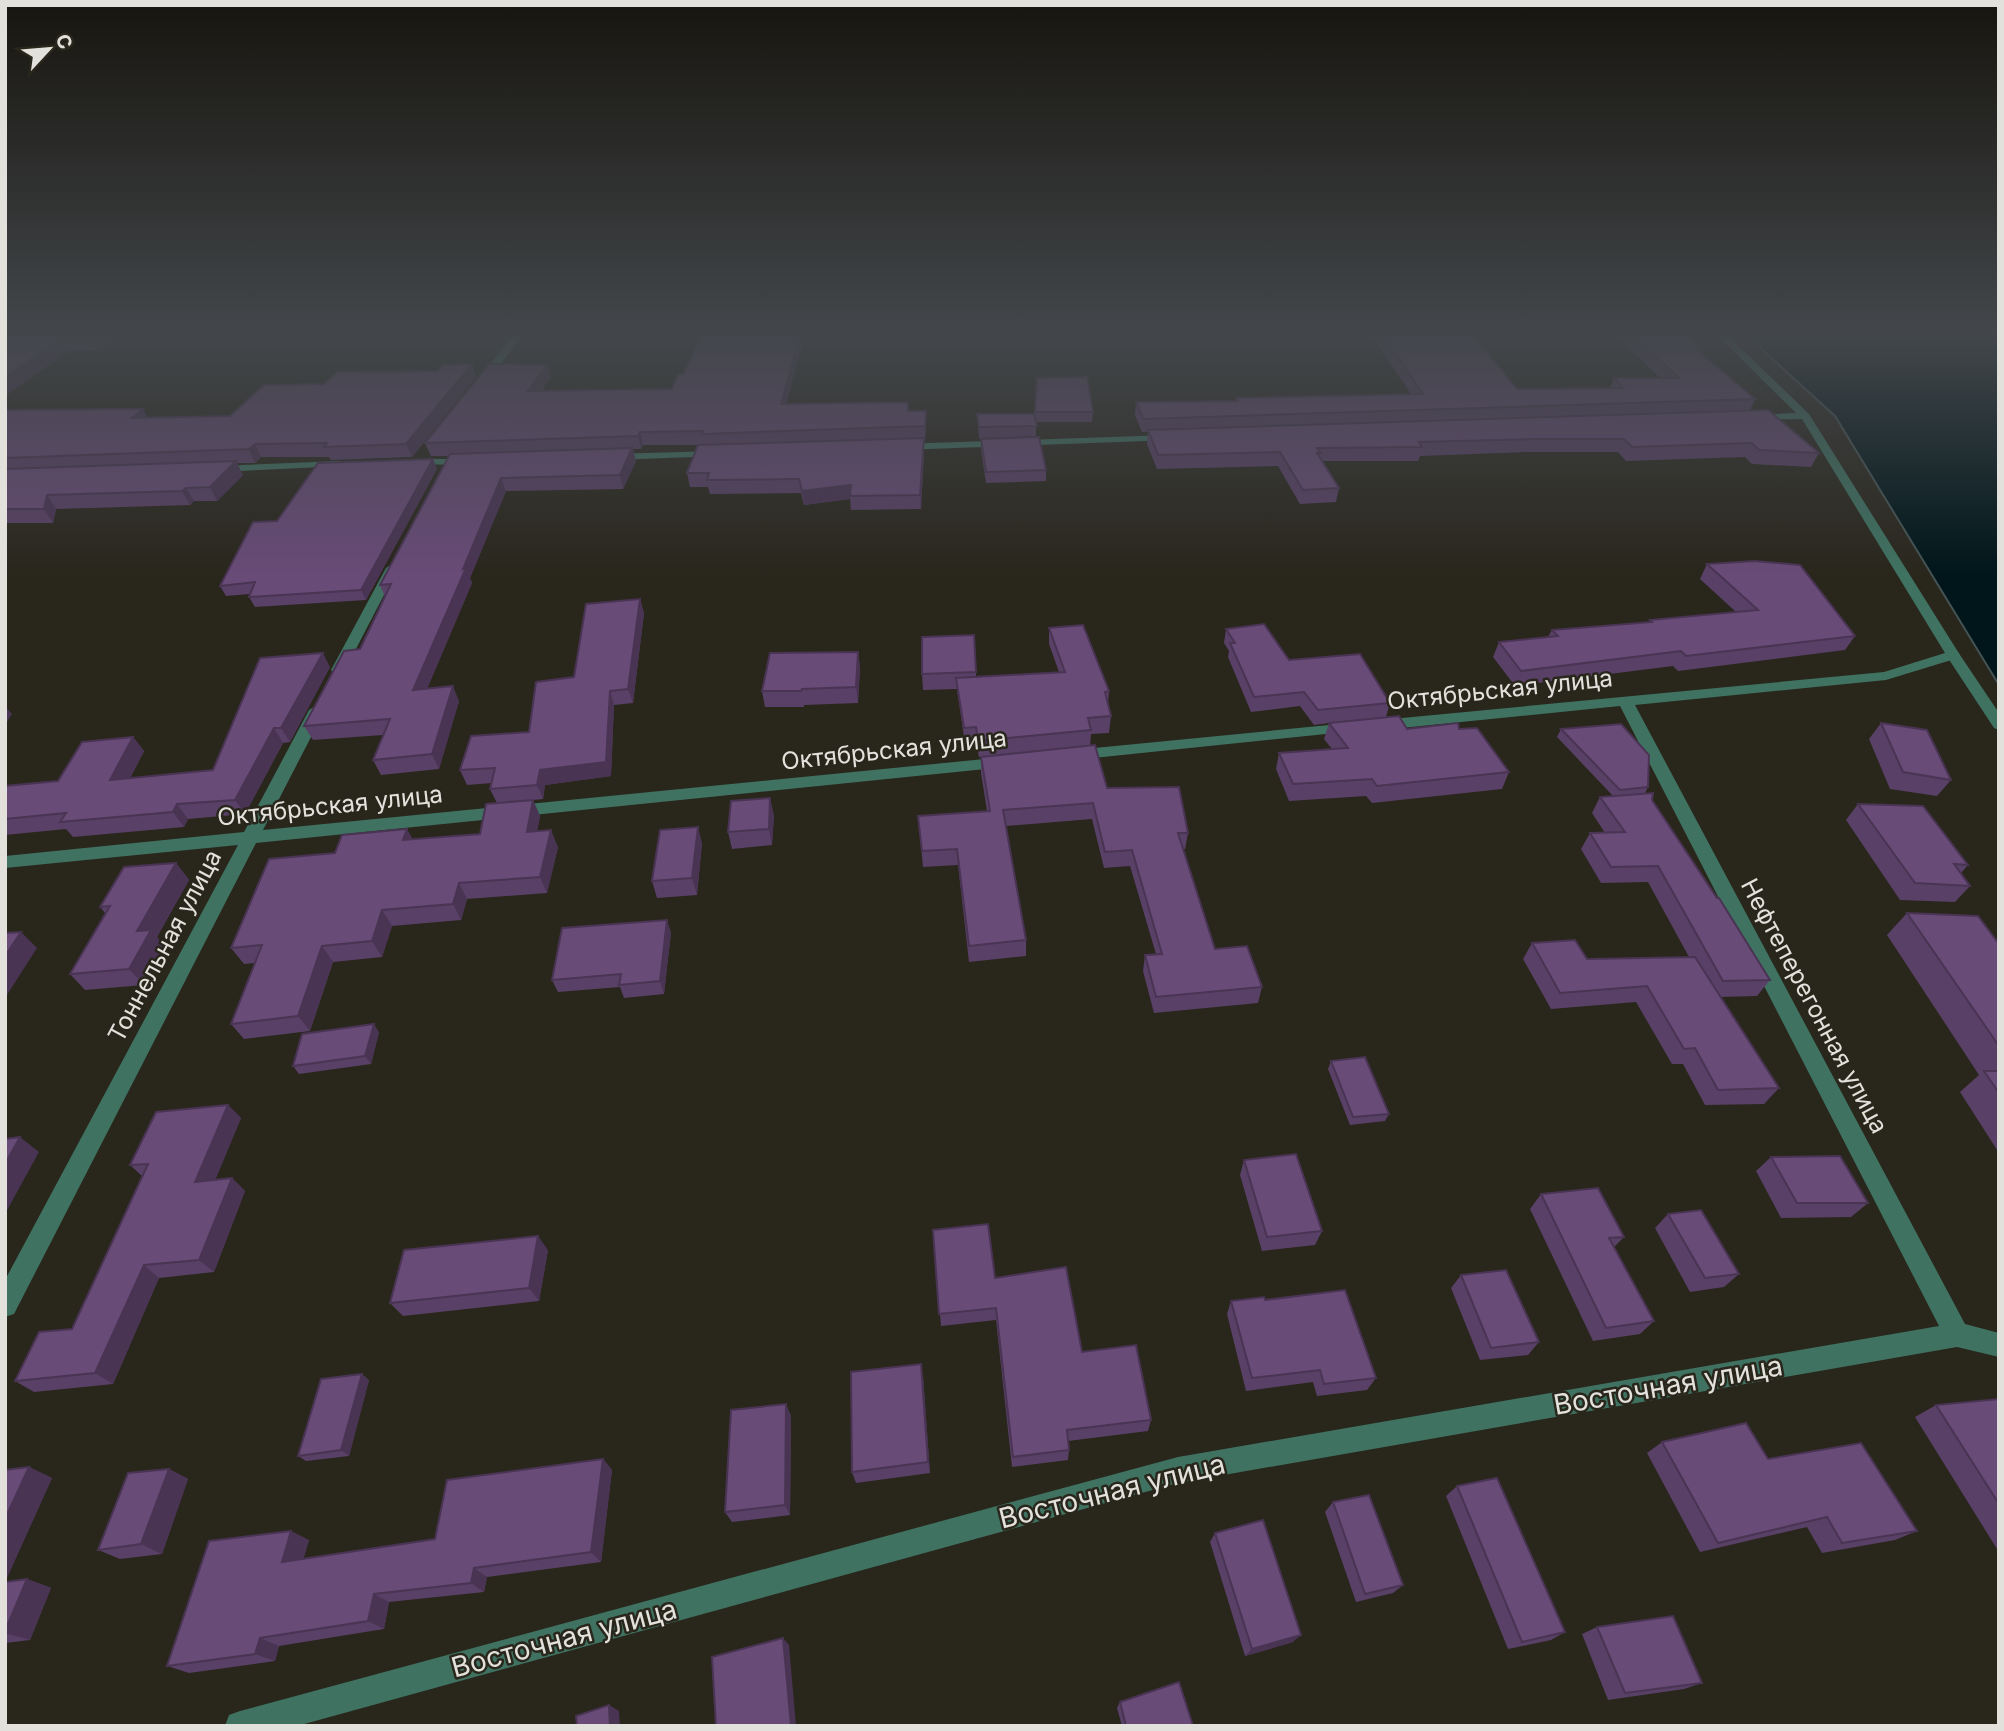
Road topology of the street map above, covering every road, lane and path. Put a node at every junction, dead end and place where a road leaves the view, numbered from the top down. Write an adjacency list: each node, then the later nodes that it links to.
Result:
1 (1805, 416): 2 (street); 14 (street)
2 (1735, 418)
3 (1189, 437): 4 (street)
4 (882, 448)
5 (427, 451): 8 (street)
6 (728, 453): 7 (street)
7 (602, 458)
8 (418, 461): 9 (street); 10 (street)
9 (405, 462)
10 (476, 462)
11 (350, 464): 12 (street)
12 (212, 469)
13 (403, 547): 19 (street, Тоннельная улица)
14 (1952, 655): 15 (street, Октябрьская улица); 16 (street)
15 (1625, 701): 17 (street, Октябрьская улица); 22 (street, Нефтеперегонная улица)
16 (1999, 725)
17 (1056, 757)
18 (1028, 760): 19 (street, Октябрьская улица)
19 (250, 836): 20 (street, Октябрьская улица); 21 (street, Тоннельная улица)
20 (5, 862)
21 (5, 1305)
22 (1958, 1335): 23 (street, Восточная улица); 24 (street, Восточная улица)
23 (1999, 1345)
24 (240, 1726)

